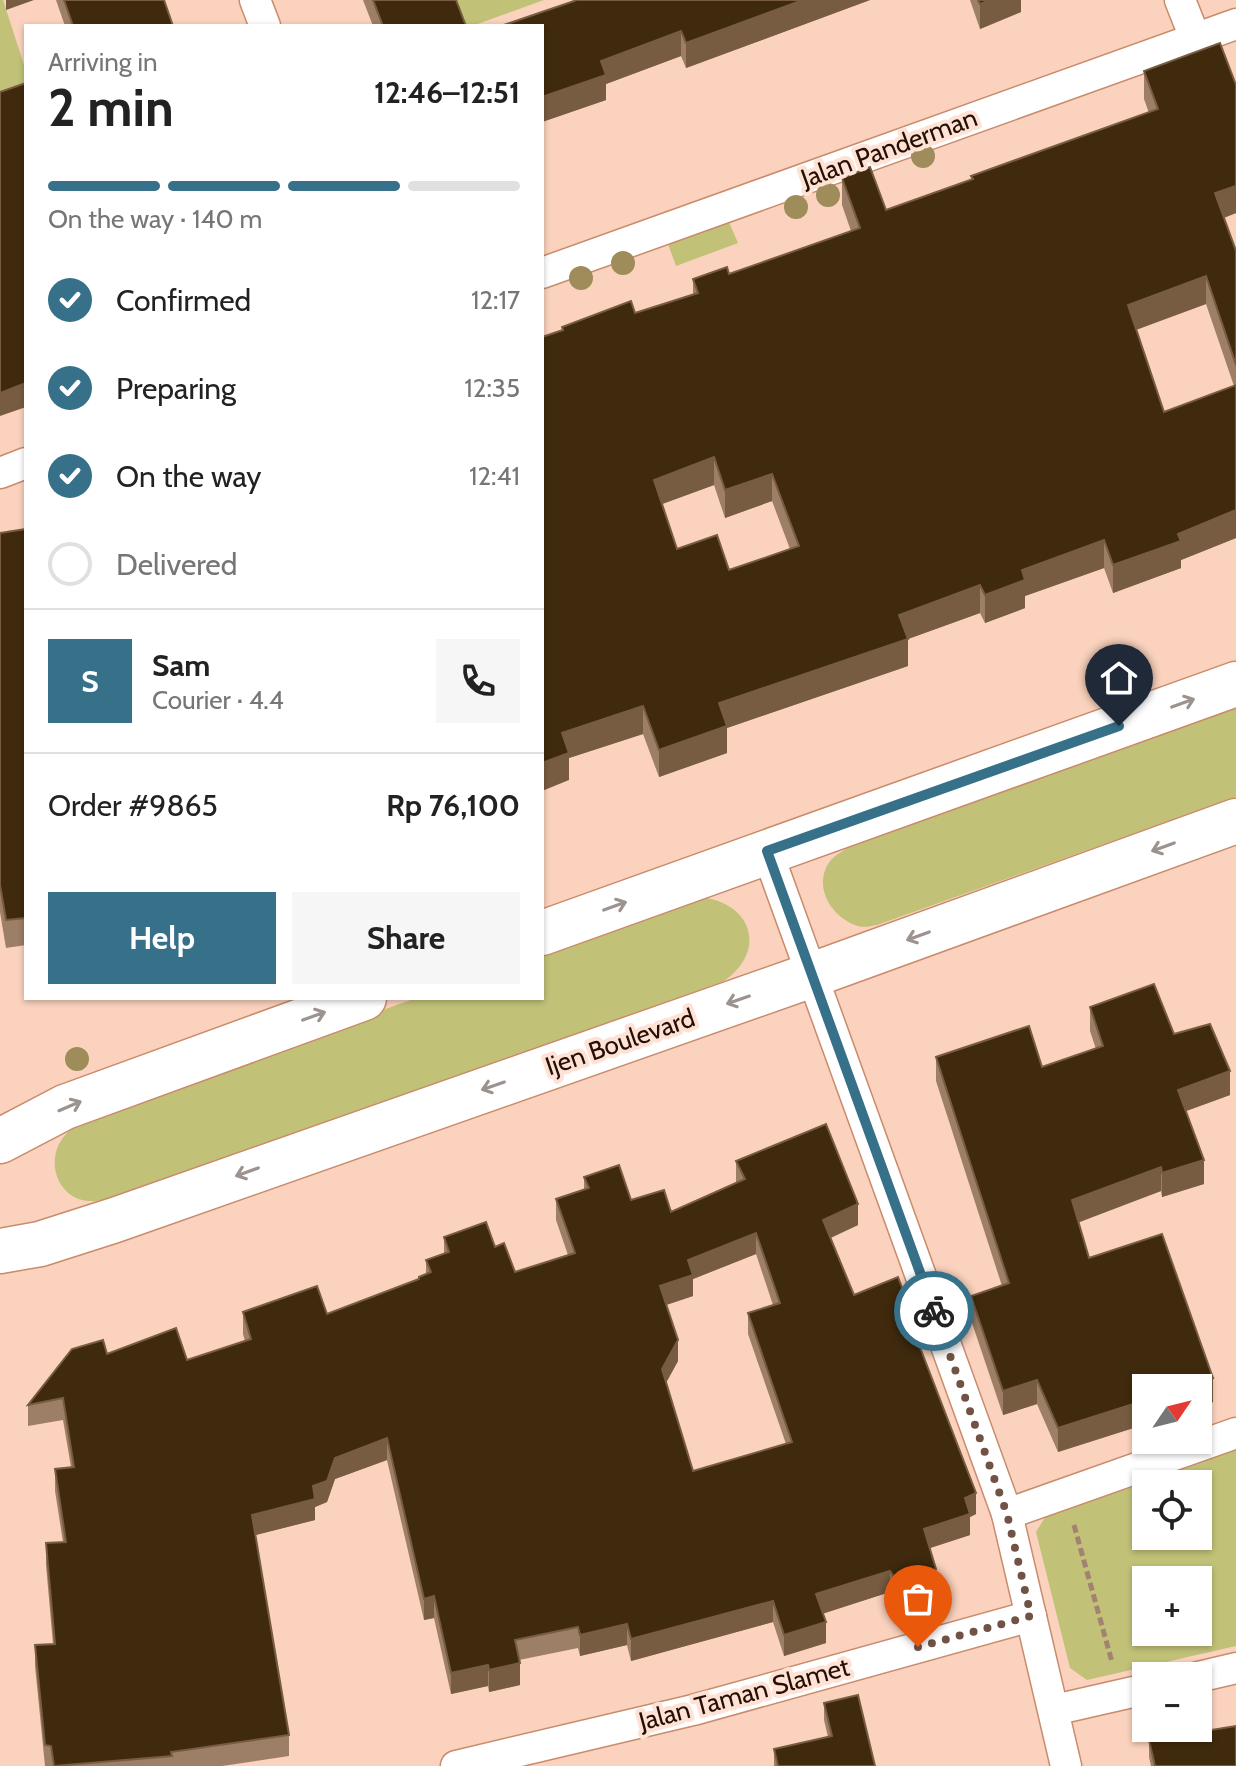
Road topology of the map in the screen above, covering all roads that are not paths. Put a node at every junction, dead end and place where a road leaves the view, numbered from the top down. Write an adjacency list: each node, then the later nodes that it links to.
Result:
1 (255, 0): 3 (street)
2 (1180, 0): 5 (street)
3 (264, 24)
4 (1236, 24): 5 (street, Jalan Panderman)
5 (1195, 38): 6 (street, Jalan Panderman)
6 (544, 272)
7 (24, 464): 8 (street)
8 (0, 473)
9 (1236, 684): 11 (main road, one-way to 9)
10 (1236, 821): 13 (main road, Ijen Boulevard, one-way to 13)
11 (767, 851): 12 (main road, one-way to 11); 13 (street)
12 (544, 932)
13 (812, 975): 16 (main road, Ijen Boulevard, one-way to 16); 18 (street)
14 (359, 1000): 15 (main road, one-way to 14)
15 (0, 1141)
16 (0, 1251)
17 (1236, 1433): 18 (street)
18 (1007, 1514): 19 (street)
19 (1031, 1616): 23 (street); 24 (street, Jalan Taman Slamet)
20 (1236, 1668): 21 (street)
21 (1212, 1674)
22 (1132, 1692): 23 (street)
23 (1054, 1710): 25 (street)
24 (456, 1766)
25 (1066, 1766)

